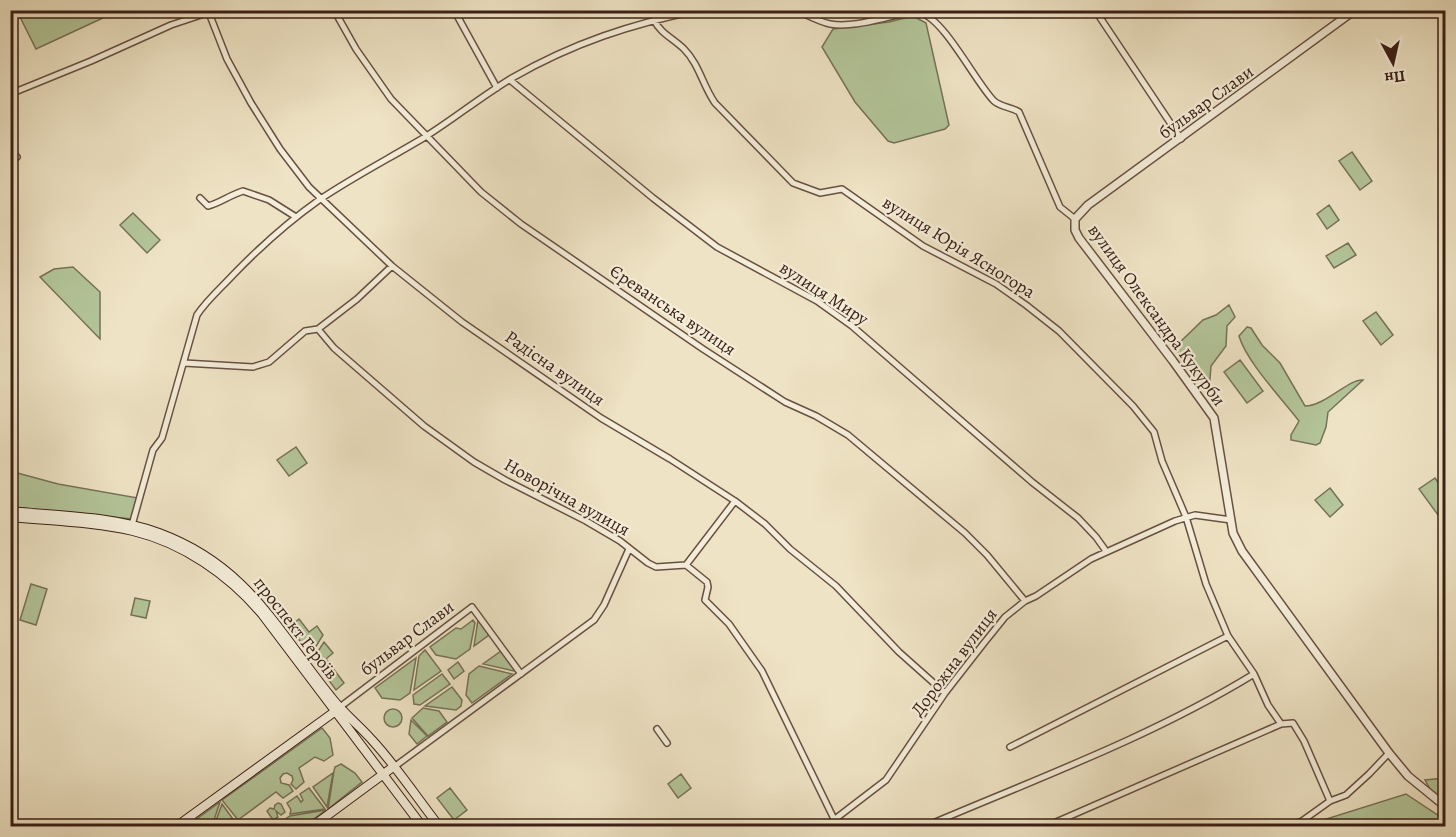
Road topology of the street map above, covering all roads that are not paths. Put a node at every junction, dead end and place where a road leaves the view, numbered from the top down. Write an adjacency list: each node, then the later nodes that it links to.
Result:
1 (216, 10): 8 (street)
2 (334, 10): 13 (street, Єреванська вулиця)
3 (454, 10): 11 (street)
4 (700, 10): 9 (street)
5 (796, 10): 20 (street, вулиця Олександра Кукурби)
6 (1095, 10): 14 (street)
7 (1355, 10): 14 (street, бульвар Слави)
8 (209, 13): 12 (street); 18 (street, Радісна вулиця)
9 (654, 20): 10 (street); 27 (street, вулиця Юрія Ясногора)
10 (510, 80): 11 (street); 31 (street, вулиця Миру)
11 (497, 88): 13 (street)
12 (10, 94)
13 (426, 136): 18 (street); 33 (street, Єреванська вулиця)
14 (1181, 139): 20 (street, бульвар Слави)
15 (10, 152): 16 (street)
16 (17, 157)
17 (200, 198): 19 (street)
18 (321, 199): 19 (street); 21 (street, Радісна вулиця)
19 (296, 217): 23 (street)
20 (1075, 219): 28 (street, вулиця Олександра Кукурби)
21 (392, 266): 22 (street); 24 (street, Радісна вулиця)
22 (318, 329): 23 (street); 30 (street, Новорічна вулиця)
23 (184, 363): 29 (street)
24 (735, 501): 32 (street); 37 (street, Радісна вулиця)
25 (10, 511): 29 (main road, проспект Героїв)
26 (10, 517): 38 (main road, проспект Героїв)
27 (1186, 517): 28 (street, Дорожна вулиця); 31 (street, Дорожна вулиця); 34 (street, вулиця Юрія Ясногора)
28 (1231, 520): 43 (street, вулиця Олександра Кукурби)
29 (132, 525): 38 (main road, проспект Героїв)
30 (629, 549): 32 (street, Новорічна вулиця); 35 (street)
31 (1106, 551): 33 (street, Дорожна вулиця)
32 (686, 566): 48 (street)
33 (1025, 602): 37 (street, Дорожна вулиця)
34 (1228, 636): 36 (street, вулиця Юрія Ясногора); 42 (street)
35 (521, 674): 38 (street, бульвар Слави); 44 (street)
36 (1254, 674): 39 (street, вулиця Юрія Ясногора); 54 (street)
37 (945, 693): 48 (street, Дорожна вулиця)
38 (337, 709): 44 (main road, проспект Героїв); 45 (main road, проспект Героїв); 49 (main road, бульвар Слави)
39 (1281, 724): 46 (street, вулиця Юрія Ясногора); 55 (street)
40 (657, 729): 41 (street)
41 (667, 743)
42 (1010, 747)
43 (1389, 753): 46 (street); 47 (street, вулиця Олександра Кукурби)
44 (393, 767): 45 (main road); 52 (main road, проспект Героїв)
45 (383, 774): 50 (main road); 51 (main road, проспект Героїв)
46 (1330, 801): 56 (street)
47 (1446, 807)
48 (835, 821): 53 (street, Дорожна вулиця)
49 (177, 826)
50 (313, 826)
51 (422, 826)
52 (439, 826)
53 (826, 826)
54 (926, 826)
55 (1047, 826)
56 (1290, 826)

